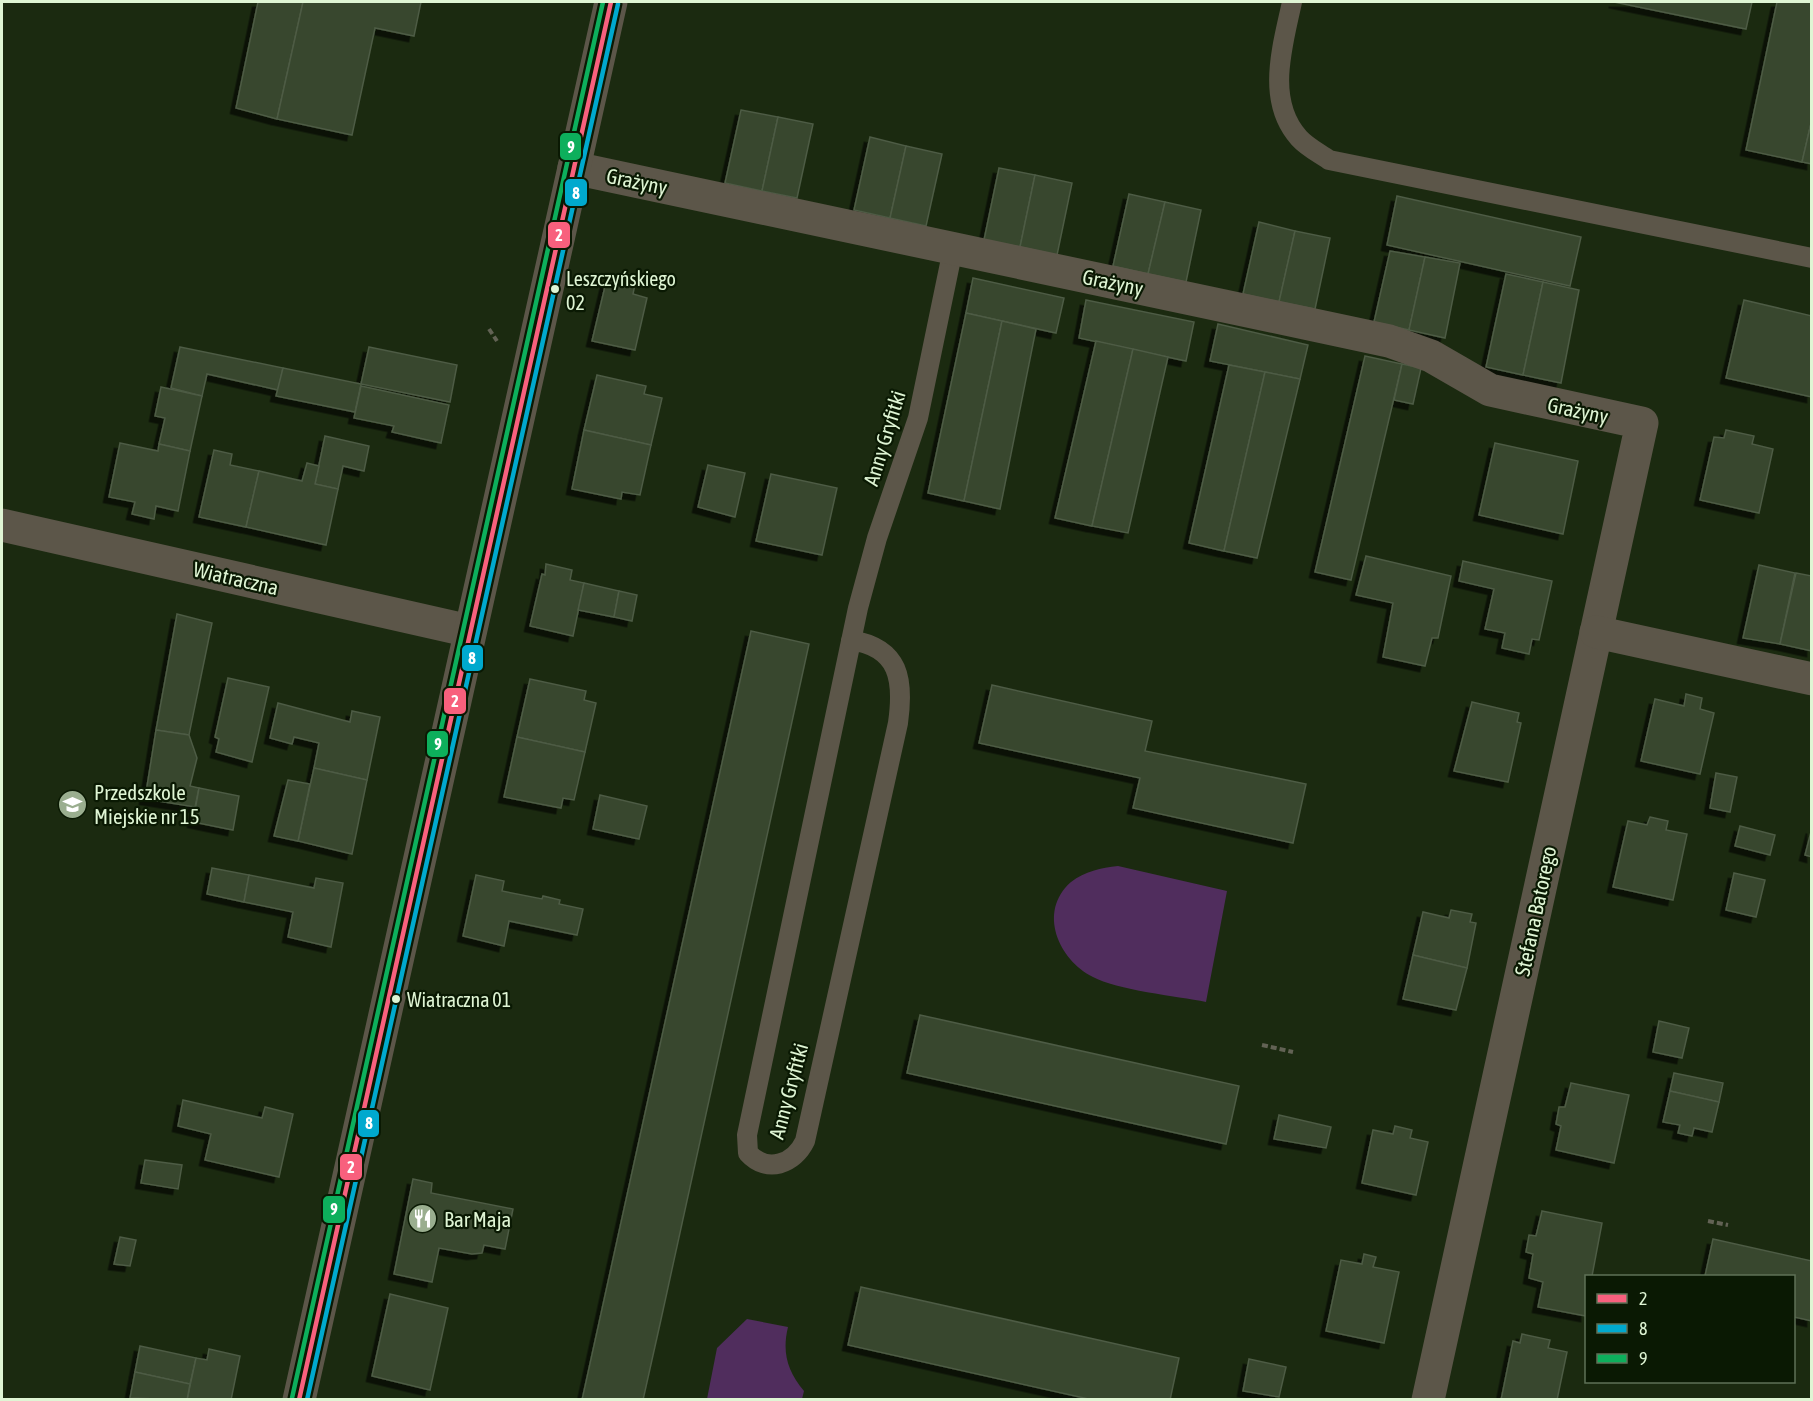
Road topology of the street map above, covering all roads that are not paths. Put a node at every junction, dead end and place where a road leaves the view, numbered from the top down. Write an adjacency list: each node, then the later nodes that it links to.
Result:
1 (611, 2): 3 (street)
2 (1292, 2): 5 (lane)
3 (574, 168): 4 (street, Grażyny); 8 (street)
4 (953, 249): 6 (street, Grażyny); 10 (lane, Anny Gryfitki)
5 (1812, 258)
6 (1642, 423): 9 (street, Stefana Batorego)
7 (2, 525): 8 (street, Wiatraczna)
8 (470, 631): 12 (street)
9 (1596, 632): 11 (street); 13 (street, Stefana Batorego)
10 (851, 640): 10 (lane, Anny Gryfitki)
11 (1812, 679)
12 (299, 1400)
13 (1428, 1400)

